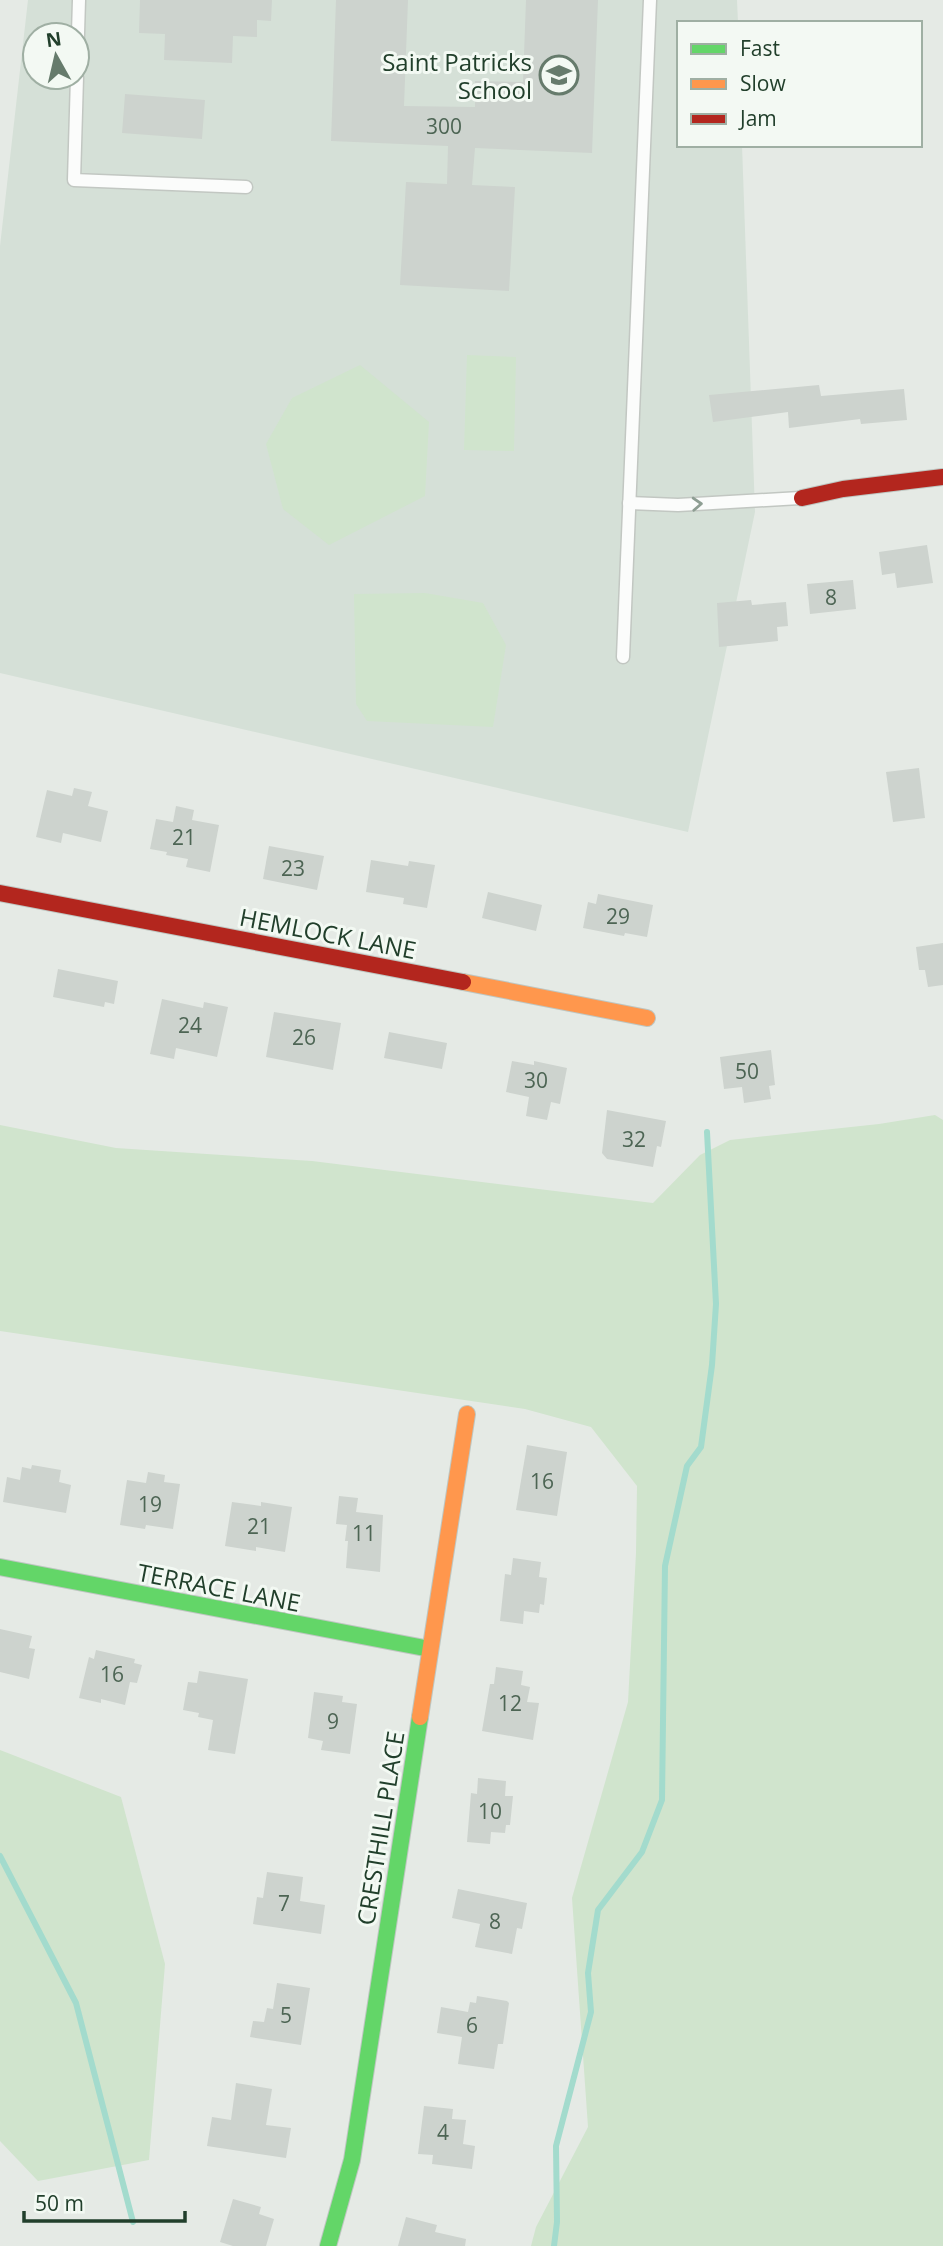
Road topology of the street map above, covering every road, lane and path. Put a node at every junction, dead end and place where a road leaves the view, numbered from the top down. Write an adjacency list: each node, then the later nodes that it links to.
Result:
1 (79, 0): 3 (lane)
2 (650, 0): 8 (lane)
3 (78, 21)
4 (77, 91): 5 (lane)
5 (246, 187)
6 (943, 477): 7 (street)
7 (802, 498): 8 (lane, one-way to 7)
8 (629, 503): 9 (lane)
9 (622, 657)
10 (0, 893): 11 (street, HEMLOCK LANE)
11 (647, 1018)
12 (467, 1414): 14 (street, CRESTHILL PLACE)
13 (0, 1567): 14 (street, TERRACE LANE)
14 (430, 1649): 15 (street, CRESTHILL PLACE)
15 (328, 2246)

